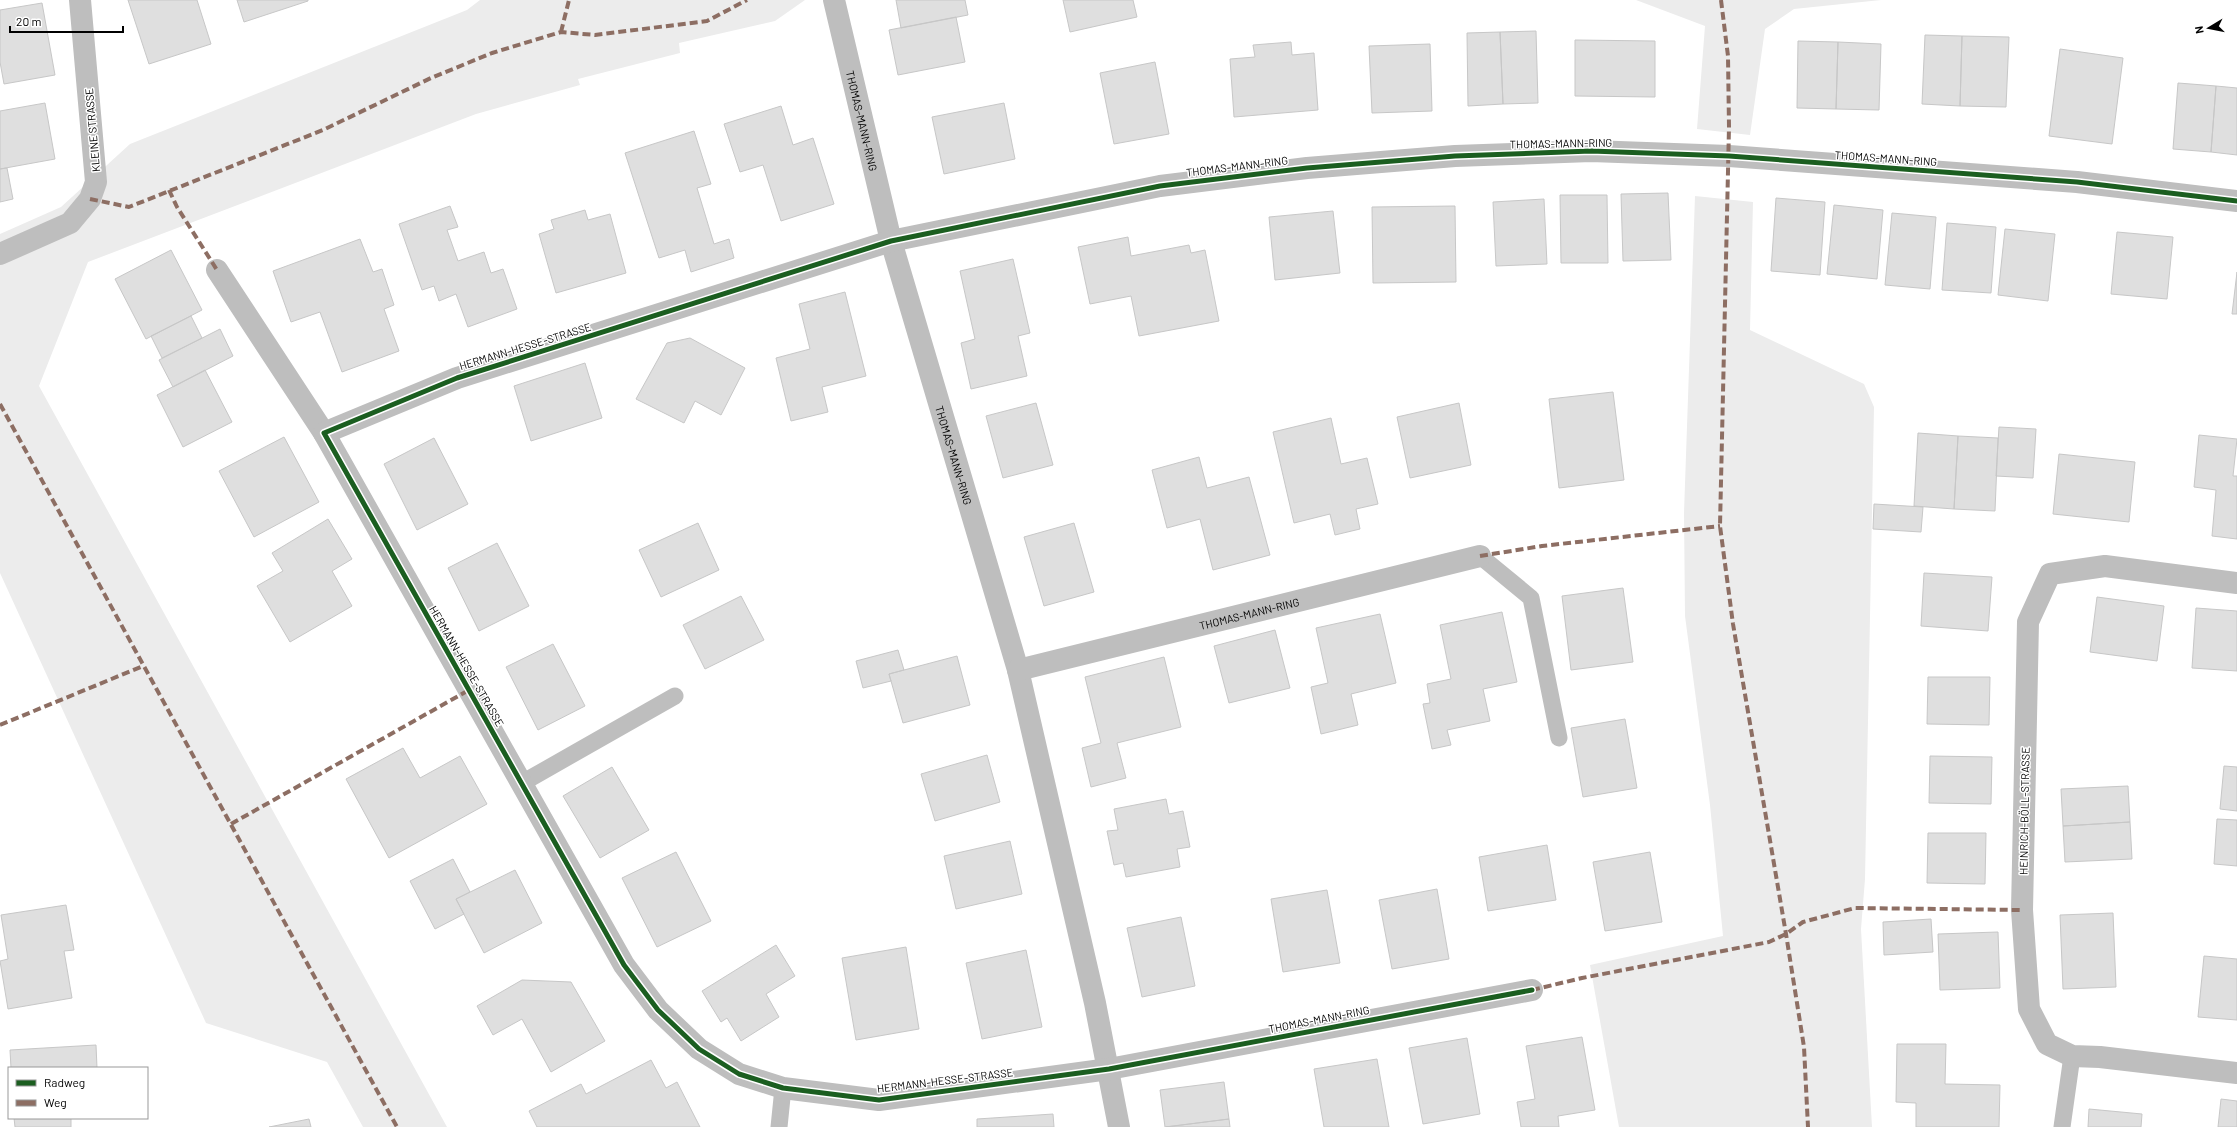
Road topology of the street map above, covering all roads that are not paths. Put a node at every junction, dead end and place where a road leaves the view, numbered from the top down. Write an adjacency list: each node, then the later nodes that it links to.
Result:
1 (80, 0): 5 (street, KLEINE STRASSE)
2 (834, 0): 4 (street, THOMAS-MANN-RING)
3 (2237, 201): 4 (street, THOMAS-MANN-RING)
4 (891, 241): 7 (street, HERMANN-HESSE-STRASSE); 10 (street, THOMAS-MANN-RING)
5 (0, 254)
6 (217, 270): 7 (street, HERMANN-HESSE-STRASSE)
7 (324, 433): 13 (street, HERMANN-HESSE-STRASSE)
8 (1480, 556): 10 (street, THOMAS-MANN-RING); 12 (lane)
9 (2237, 583): 15 (street, HEINRICH-BÖLL-STRASSE)
10 (1018, 670): 16 (street, THOMAS-MANN-RING)
11 (675, 696): 13 (lane)
12 (1559, 738)
13 (522, 783): 18 (street, HERMANN-HESSE-STRASSE)
14 (1532, 990): 16 (street, THOMAS-MANN-RING)
15 (2072, 1056): 17 (street, HEINRICH-BÖLL-STRASSE); 21 (lane)
16 (1109, 1069): 18 (street, HERMANN-HESSE-STRASSE); 20 (street, THOMAS-MANN-RING)
17 (2237, 1073)
18 (783, 1088): 19 (lane)
19 (779, 1127)
20 (1119, 1127)
21 (2062, 1127)

